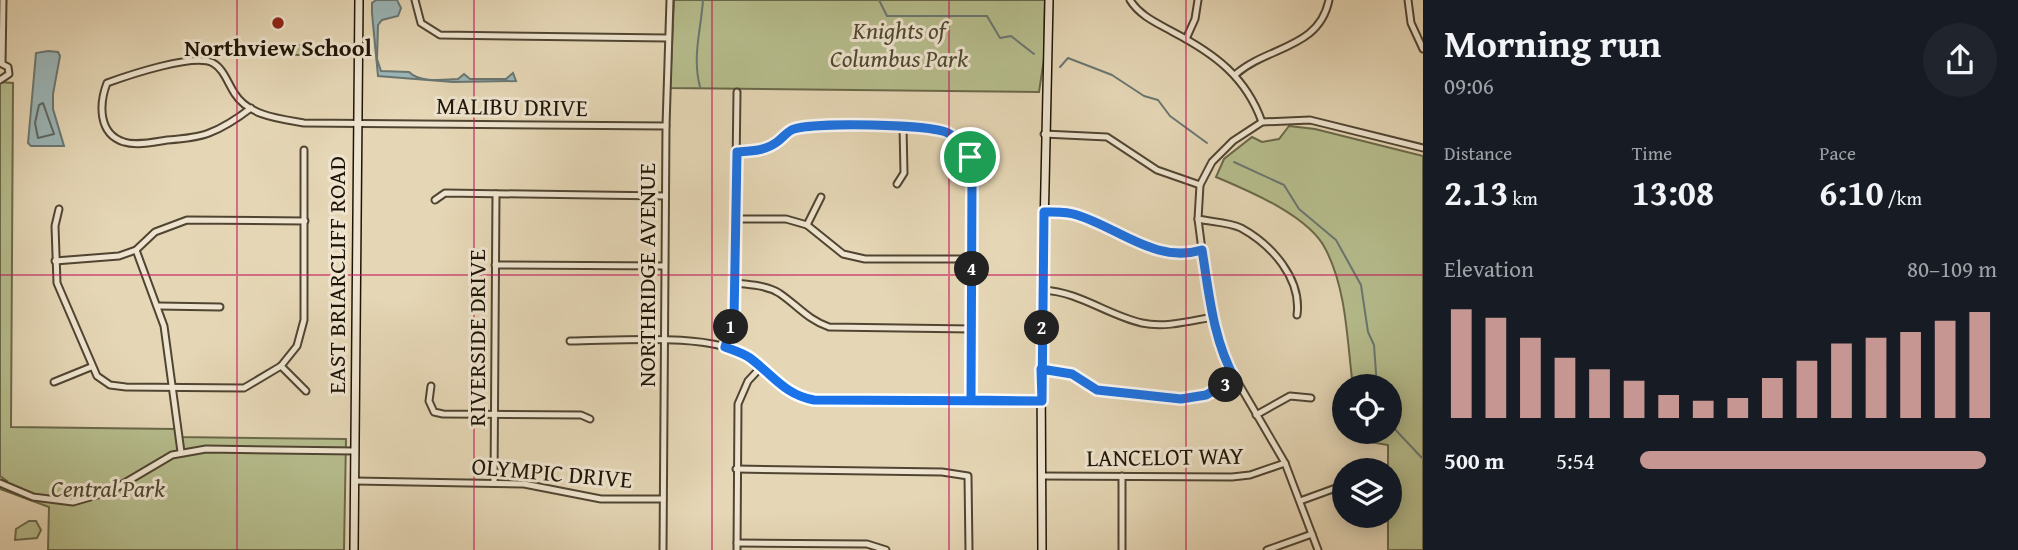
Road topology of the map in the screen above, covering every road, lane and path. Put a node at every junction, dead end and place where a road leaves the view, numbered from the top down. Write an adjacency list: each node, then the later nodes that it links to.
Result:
1 (3, 0): 13 (street)
2 (359, 0): 19 (street, EAST BRIARCLIFF ROAD)
3 (415, 0): 10 (street)
4 (670, 0): 10 (street, NORTHRIDGE AVENUE)
5 (1049, 0): 22 (street)
6 (1130, 0): 11 (street)
7 (1198, 0): 11 (street)
8 (1329, 0): 14 (street)
9 (1408, 0): 12 (street)
10 (667, 38): 20 (street, NORTHRIDGE AVENUE)
11 (1186, 39): 14 (street)
12 (1423, 49)
13 (1, 64): 15 (street)
14 (1236, 74): 18 (street)
15 (0, 80)
16 (737, 92): 25 (street)
17 (251, 108): 17 (street); 19 (street, MALIBU DRIVE)
18 (1262, 122): 23 (street); 27 (street)
19 (358, 123): 20 (street, MALIBU DRIVE); 69 (street, EAST BRIARCLIFF ROAD)
20 (666, 126): 29 (street, NORTHRIDGE AVENUE)
21 (903, 127): 25 (street); 26 (street); 40 (street)
22 (1045, 134): 27 (street); 33 (street)
23 (1423, 148)
24 (304, 150): 36 (street)
25 (737, 152): 34 (street)
26 (897, 184)
27 (1200, 185): 35 (street)
28 (496, 194): 29 (street); 31 (street); 42 (street, RIVERSIDE DRIVE)
29 (665, 195): 43 (street, NORTHRIDGE AVENUE)
30 (821, 197): 37 (street)
31 (435, 200)
32 (59, 209): 41 (street)
33 (1044, 212): 39 (street); 45 (street)
34 (736, 219): 37 (street); 44 (street)
35 (1198, 219): 39 (street); 48 (street)
36 (305, 221): 38 (street); 54 (street)
37 (807, 225): 40 (street)
38 (136, 250): 41 (street); 46 (street)
39 (1202, 250): 49 (street)
40 (972, 260): 50 (street)
41 (55, 261): 55 (street)
42 (495, 265): 43 (street); 66 (street, RIVERSIDE DRIVE)
43 (664, 266): 52 (street, NORTHRIDGE AVENUE)
44 (736, 283): 50 (street); 53 (street)
45 (1043, 290): 49 (street); 57 (street)
46 (159, 306): 47 (street); 61 (street)
47 (219, 307)
48 (1297, 315)
49 (1213, 317): 58 (street)
50 (972, 329): 64 (street)
51 (570, 341): 52 (street)
52 (665, 341): 53 (street); 79 (street, NORTHRIDGE AVENUE)
53 (725, 347): 56 (street)
54 (281, 366): 61 (street); 62 (street)
55 (91, 367): 59 (street); 61 (street)
56 (761, 368): 64 (street); 72 (street)
57 (1041, 369): 58 (street); 65 (street)
58 (1235, 379): 67 (street)
59 (54, 382)
60 (431, 386): 66 (street)
61 (173, 388): 70 (street)
62 (306, 391)
63 (1311, 398): 67 (street)
64 (971, 400): 65 (street)
65 (1042, 401): 73 (street)
66 (494, 415): 68 (street); 77 (street, RIVERSIDE DRIVE)
67 (1256, 415): 71 (street)
68 (590, 419)
69 (355, 451): 70 (street); 75 (street, EAST BRIARCLIFF ROAD)
70 (181, 452): 76 (street)
71 (1285, 463): 74 (street, LANCELOT WAY); 80 (street)
72 (736, 470): 82 (street); 88 (street)
73 (1043, 476): 74 (street, LANCELOT WAY); 89 (street)
74 (1122, 476): 90 (street)
75 (355, 481): 77 (street, OLYMPIC DRIVE); 84 (street, EAST BRIARCLIFF ROAD)
76 (0, 483)
77 (494, 483): 79 (street, OLYMPIC DRIVE)
78 (1332, 489): 80 (street)
79 (663, 499): 85 (street, NORTHRIDGE AVENUE)
80 (1300, 501): 81 (street)
81 (1312, 534): 91 (street); 92 (street)
82 (737, 543): 83 (street); 86 (street)
83 (814, 547): 87 (street)
84 (354, 550)
85 (663, 550)
86 (737, 550)
87 (886, 550)
88 (969, 550)
89 (1042, 550)
90 (1122, 550)
91 (1267, 550)
92 (1318, 550)

